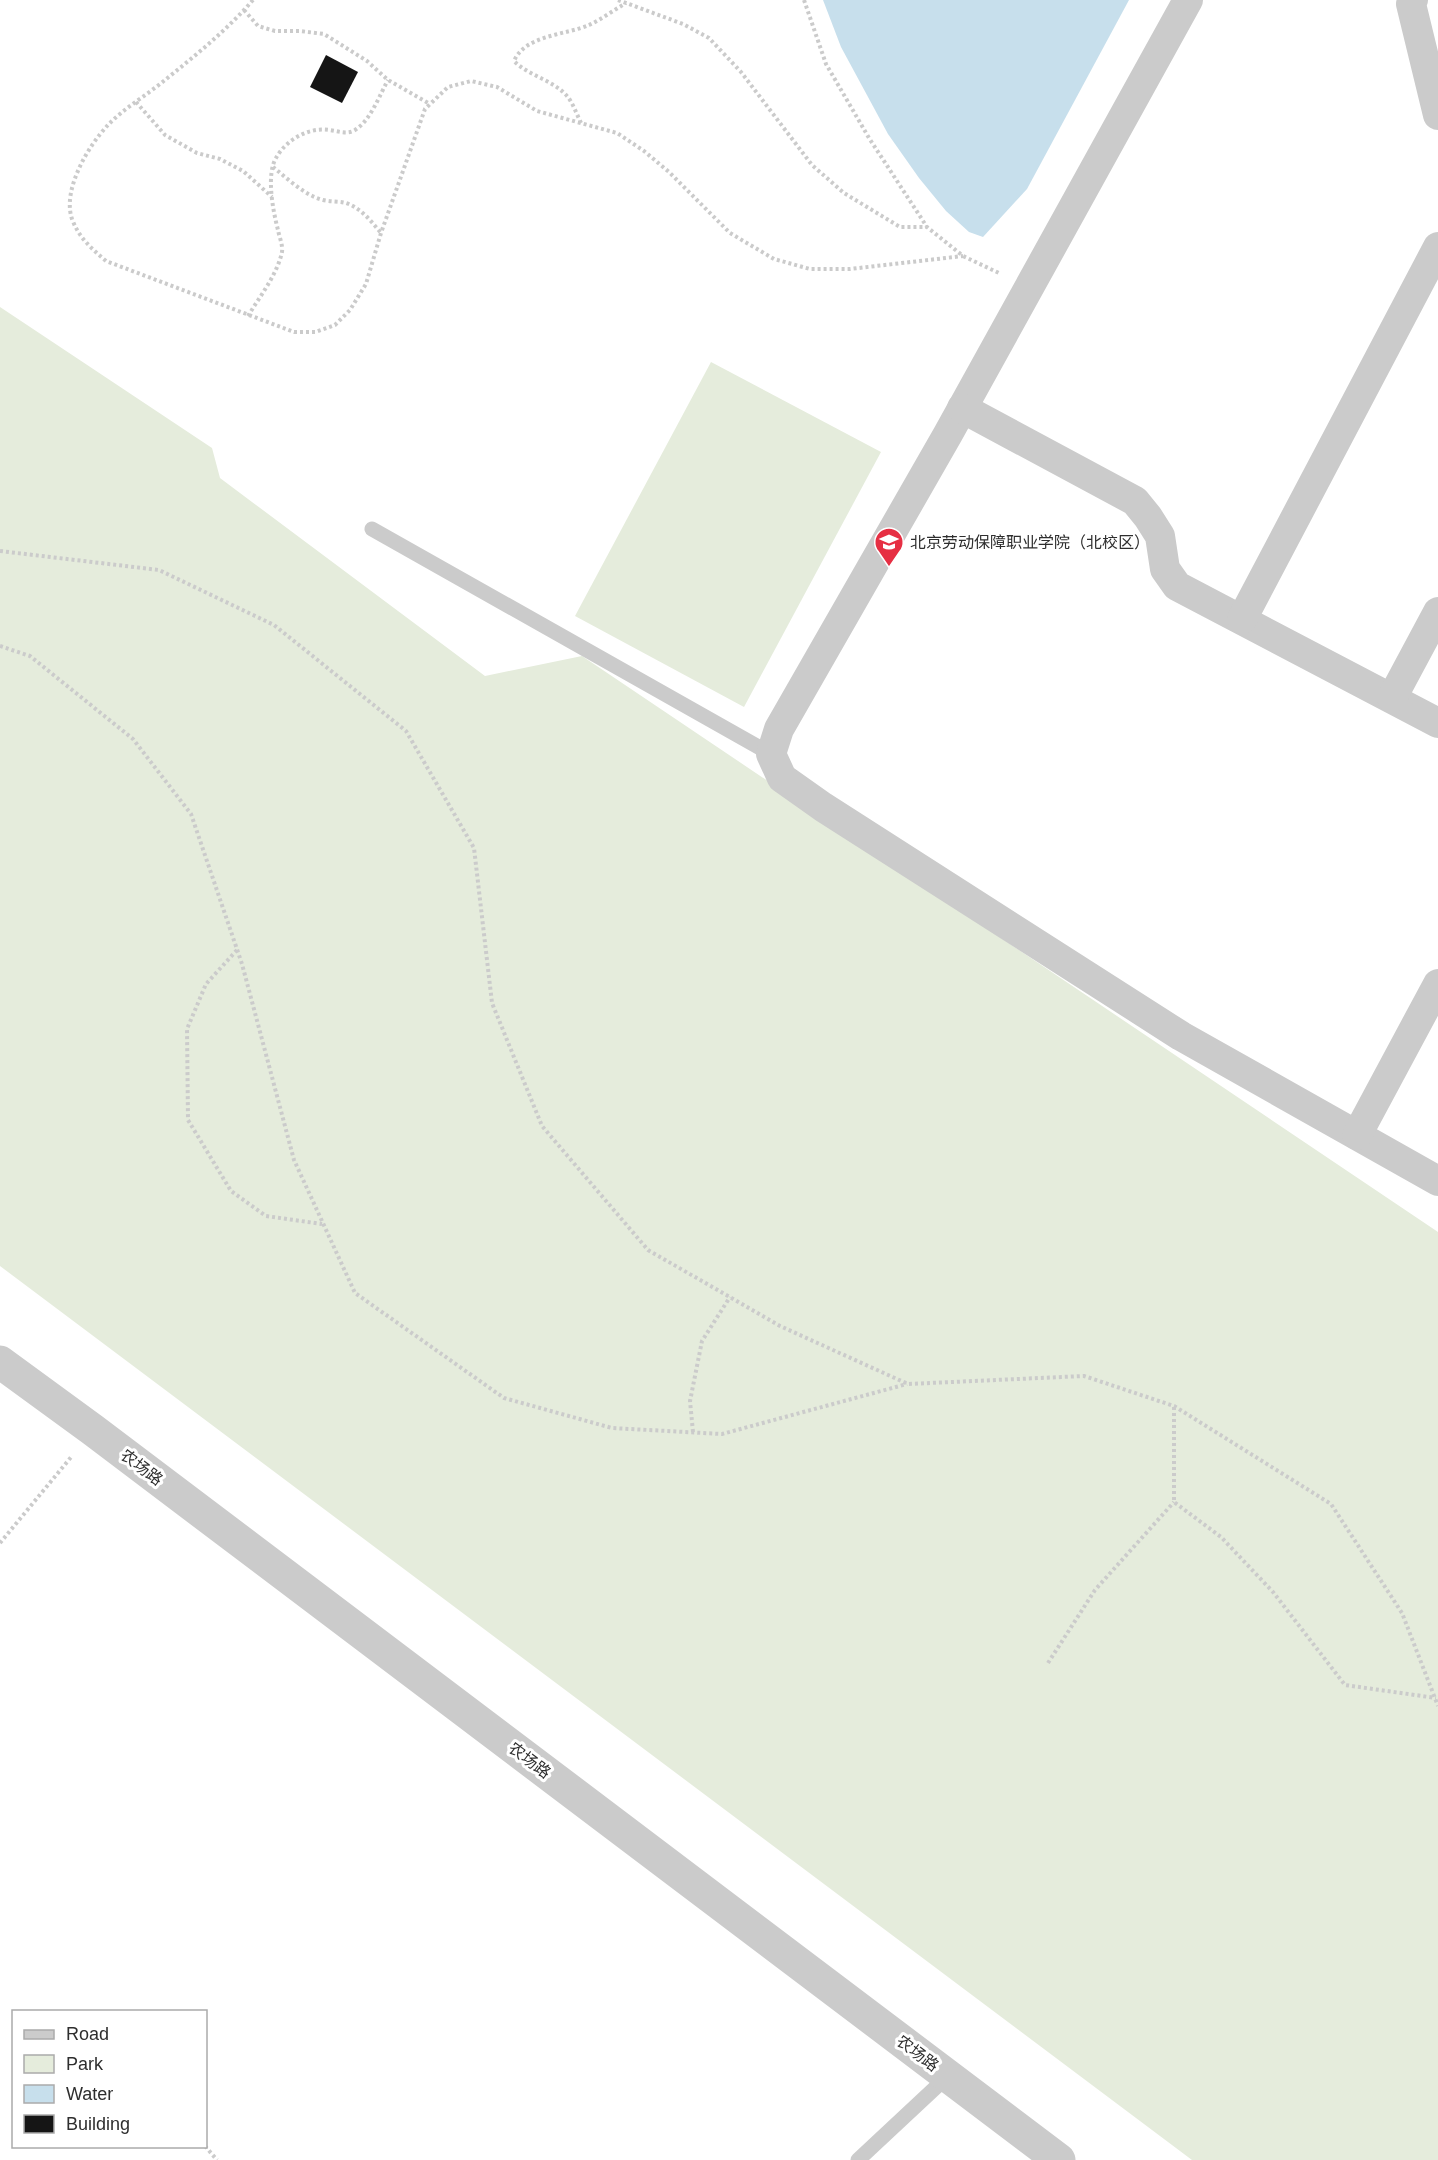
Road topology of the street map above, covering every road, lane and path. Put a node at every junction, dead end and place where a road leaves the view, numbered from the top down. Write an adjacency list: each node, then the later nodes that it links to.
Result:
1 (253, 0): 7 (path)
2 (618, 0): 6 (path)
3 (804, 0): 15 (path)
4 (1188, 0): 19 (street)
5 (1413, 0): 11 (street)
6 (626, 3): 12 (path); 15 (path)
7 (244, 10): 8 (path); 9 (path)
8 (387, 80): 10 (path); 13 (path)
9 (136, 102): 14 (path); 20 (path)
10 (430, 104): 12 (path); 16 (path)
11 (1438, 115)
12 (581, 123): 18 (path)
13 (273, 167): 14 (path); 16 (path)
14 (272, 198): 20 (path)
15 (927, 227): 18 (path)
16 (381, 233): 20 (path)
17 (1438, 247): 25 (street)
18 (963, 255): 19 (path)
19 (1029, 288): 21 (street)
20 (248, 316)
21 (962, 408): 25 (street); 29 (street)
22 (372, 529): 29 (lane)
23 (0, 551): 35 (path)
24 (1438, 612): 27 (street)
25 (1242, 619): 27 (street)
26 (0, 646): 30 (path)
27 (1392, 698): 28 (street)
28 (1438, 723)
29 (771, 754): 32 (street)
30 (237, 950): 34 (path); 34 (path)
31 (1438, 984): 32 (street)
32 (1357, 1135): 33 (street)
33 (1438, 1181)
34 (323, 1224): 40 (path)
35 (730, 1297): 37 (path); 40 (path)
36 (0, 1362): 39 (street, 农场路)
37 (908, 1384): 38 (path); 40 (path)
38 (1174, 1406): 41 (path); 44 (path)
39 (93, 1430): 42 (path); 46 (street, 农场路)
40 (693, 1432)
41 (1174, 1502): 43 (path); 44 (path)
42 (0, 1543)
43 (1048, 1663)
44 (1436, 1698): 45 (path)
45 (1438, 1706)
46 (949, 2075): 49 (lane); 50 (street, 农场路)
47 (207, 2148): 48 (path)
48 (217, 2160)
49 (858, 2160)
50 (1059, 2160)

